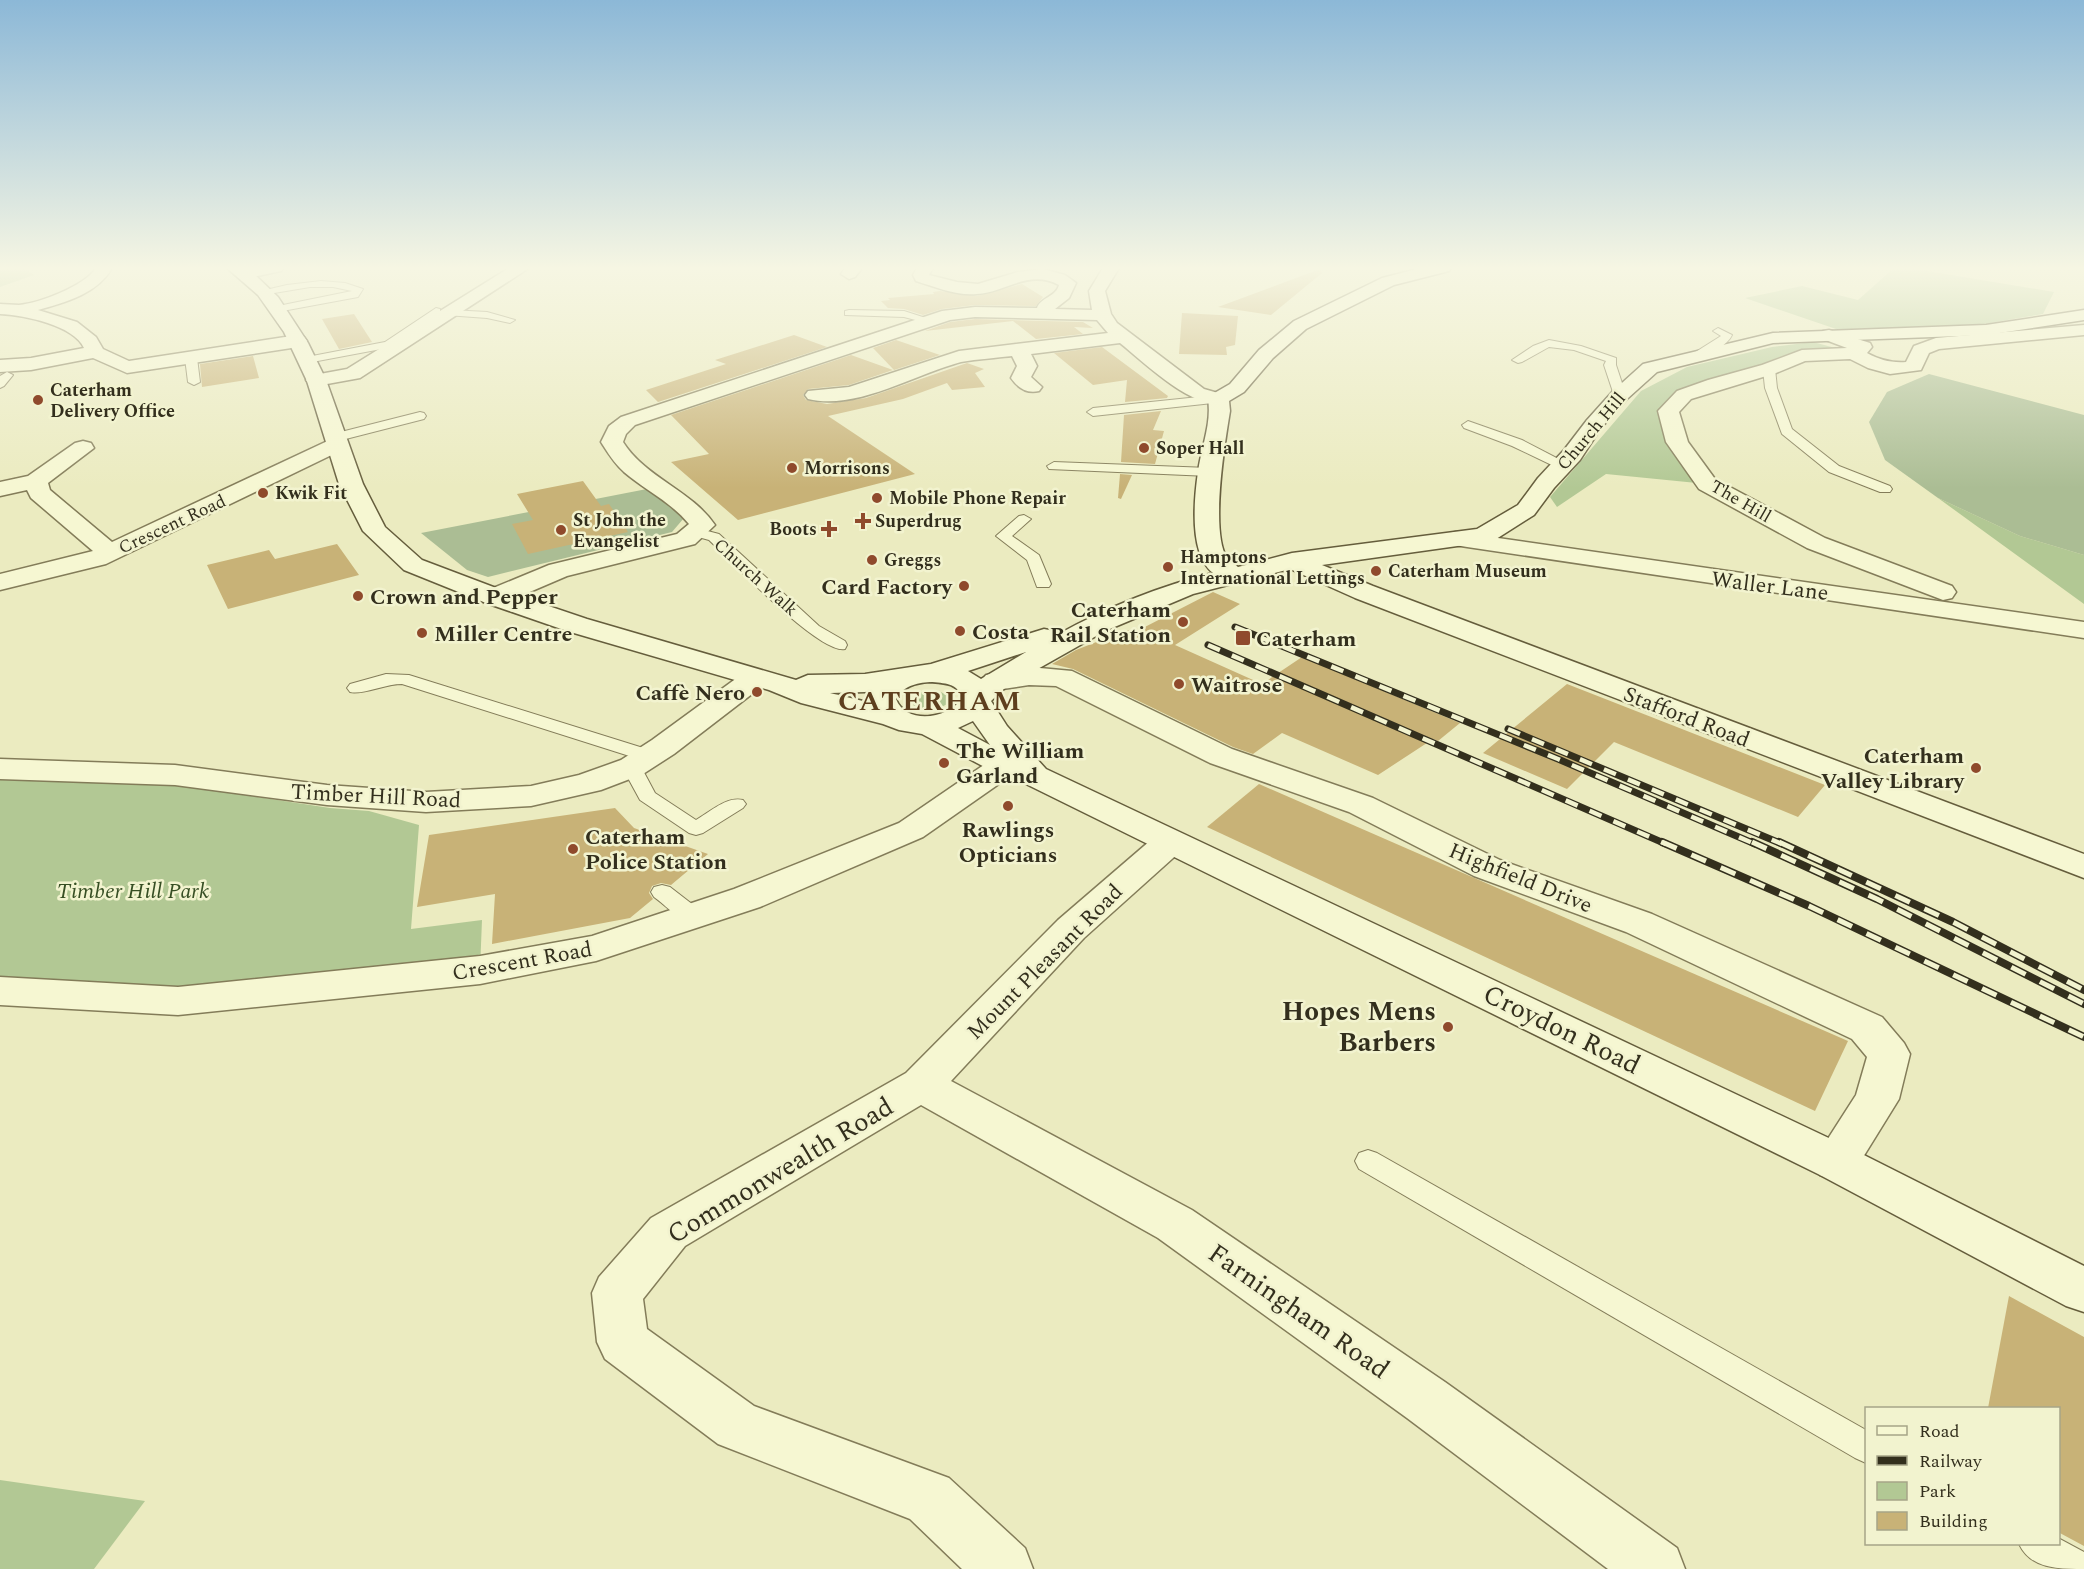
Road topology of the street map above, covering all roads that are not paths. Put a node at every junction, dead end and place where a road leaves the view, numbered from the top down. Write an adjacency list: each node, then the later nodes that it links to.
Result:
1 (90, 341): 13 (street)
2 (295, 341): 17 (street)
3 (401, 341): 17 (street)
4 (864, 341): 38 (street)
5 (1079, 341): 12 (street)
6 (1129, 341): 25 (street)
7 (1281, 341): 25 (street)
8 (1721, 341): 15 (lane)
9 (1759, 341): 15 (street, Church Hill)
10 (1847, 341): 14 (street)
11 (1965, 341): 14 (street)
12 (1016, 349): 22 (street); 23 (street)
13 (95, 352): 16 (street); 20 (street)
14 (1854, 353): 19 (street, The Hill)
15 (1698, 355): 24 (street, Church Hill)
16 (191, 358): 17 (street); 21 (lane)
17 (307, 360): 29 (street)
18 (1518, 360): 24 (lane)
19 (1769, 369): 36 (lane); 45 (street, The Hill)
20 (5, 373)
21 (194, 382)
22 (1032, 387)
23 (815, 395)
24 (1620, 395): 31 (street, Church Hill)
25 (1218, 399): 26 (lane); 33 (street)
26 (1093, 412)
27 (420, 416): 29 (lane)
28 (1468, 425): 31 (lane)
29 (335, 441): 40 (street, Crescent Road); 46 (street)
30 (82, 448): 34 (street)
31 (1563, 465): 39 (street, Church Hill)
32 (1054, 466): 33 (lane)
33 (1209, 472): 42 (street)
34 (36, 481): 35 (street); 40 (street)
35 (0, 489)
36 (1885, 489)
37 (1024, 519): 44 (lane)
38 (696, 532): 46 (street, Church Walk); 49 (lane, Church Walk)
39 (1456, 539): 41 (street, Church Hill); 48 (street, Waller Lane)
40 (110, 553): 43 (street, Crescent Road)
41 (1292, 561): 42 (street, Church Hill); 61 (street, Stafford Road)
42 (1232, 575): 47 (street, Church Hill)
43 (0, 582)
44 (1043, 584)
45 (1942, 592)
46 (495, 597): 51 (street)
47 (1095, 625): 50 (street); 53 (street)
48 (2084, 630)
49 (839, 645)
50 (917, 676): 51 (street); 53 (street, Croydon Road); 54 (street)
51 (767, 681): 54 (street); 56 (street, Timber Hill Road)
52 (356, 688): 56 (lane)
53 (983, 694): 55 (street); 58 (street, Croydon Road); 67 (street, Highfield Drive)
54 (892, 717): 55 (street)
55 (928, 725): 58 (street, Croydon Road)
56 (640, 762): 57 (street, Timber Hill Road); 59 (lane)
57 (0, 769)
58 (1021, 770): 60 (street, Croydon Road); 63 (street, Crescent Road)
59 (736, 804)
60 (1170, 842): 65 (street, Mount Pleasant Road); 67 (street, Croydon Road)
61 (2084, 867)
62 (662, 892): 63 (lane)
63 (693, 916): 64 (street, Crescent Road)
64 (0, 991)
65 (921, 1085): 71 (street, Commonwealth Road); 72 (street, Farningham Road)
66 (1368, 1161): 69 (lane)
67 (1836, 1162): 68 (street, Croydon Road)
68 (2084, 1290)
69 (1865, 1446)
70 (2038, 1545): 73 (lane)
71 (1004, 1569)
72 (1656, 1569)
73 (2081, 1569)

